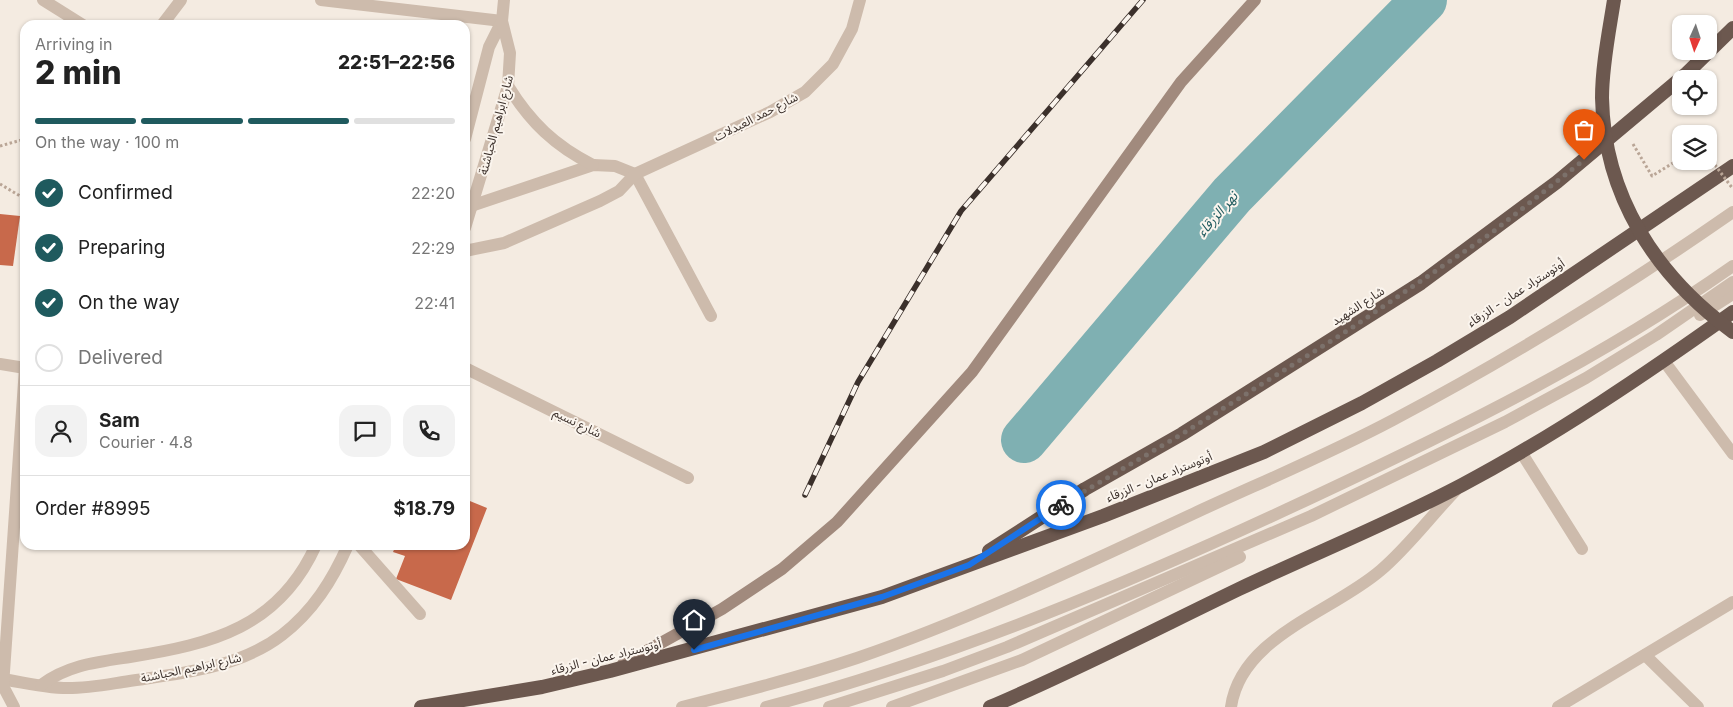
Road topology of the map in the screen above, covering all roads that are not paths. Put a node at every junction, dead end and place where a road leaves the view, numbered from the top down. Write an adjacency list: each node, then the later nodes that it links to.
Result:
1 (43, 0): 8 (street)
2 (181, 0): 9 (street)
3 (320, 0): 10 (street)
4 (504, 0): 10 (street, شارع ابراهيم الحباشنة)
5 (860, 0): 16 (street, شارع حمد العبدلات)
6 (1255, 0): 44 (main road)
7 (1614, 0): 26 (highway, bridge)
8 (75, 20)
9 (166, 20)
10 (502, 21): 12 (street, شارع ابراهيم الحباشنة); 13 (street, شارع ابراهيم الحباشنة)
11 (1733, 28): 40 (highway, شارع الشهيد)
12 (508, 86): 14 (street); 17 (street, شارع ابراهيم الحباشنة)
13 (470, 120)
14 (593, 165): 16 (street); 18 (street)
15 (1733, 166): 40 (highway, أوتوستراد عمان - الزرقاء)
16 (635, 174): 20 (street, شارع حمد العبدلات); 25 (street)
17 (470, 203)
18 (470, 206)
19 (1733, 212): 49 (street)
20 (470, 249)
21 (1733, 266): 50 (street)
22 (1733, 282): 51 (street)
23 (1733, 294): 52 (street)
24 (1733, 312): 27 (highway)
25 (711, 316)
26 (1733, 332)
27 (1664, 362): 32 (highway); 33 (street)
28 (0, 364): 29 (street)
29 (20, 367)
30 (470, 370): 34 (street, شارع نسيم)
31 (20, 434): 45 (street)
32 (1521, 452): 35 (highway); 36 (street)
33 (1733, 454)
34 (688, 478)
35 (1460, 486): 53 (highway); 54 (street)
36 (1582, 549)
37 (313, 550): 46 (street, شارع ابراهيم الحباشنة)
38 (346, 550): 46 (street, شارع ابراهيم الحباشنة)
39 (363, 550): 42 (street)
40 (969, 565): 44 (highway, أوتوستراد عمان - الزرقاء)
41 (1733, 602): 43 (street)
42 (420, 614)
43 (1645, 655): 55 (street); 56 (street)
44 (610, 671): 48 (highway, أوتوستراد عمان - الزرقاء)
45 (1, 684): 46 (street, شارع ابراهيم الحباشنة); 47 (street)
46 (41, 685)
47 (14, 707)
48 (421, 707)
49 (682, 707)
50 (766, 707)
51 (829, 707)
52 (892, 707)
53 (990, 707)
54 (1231, 707)
55 (1558, 707)
56 (1698, 707)

